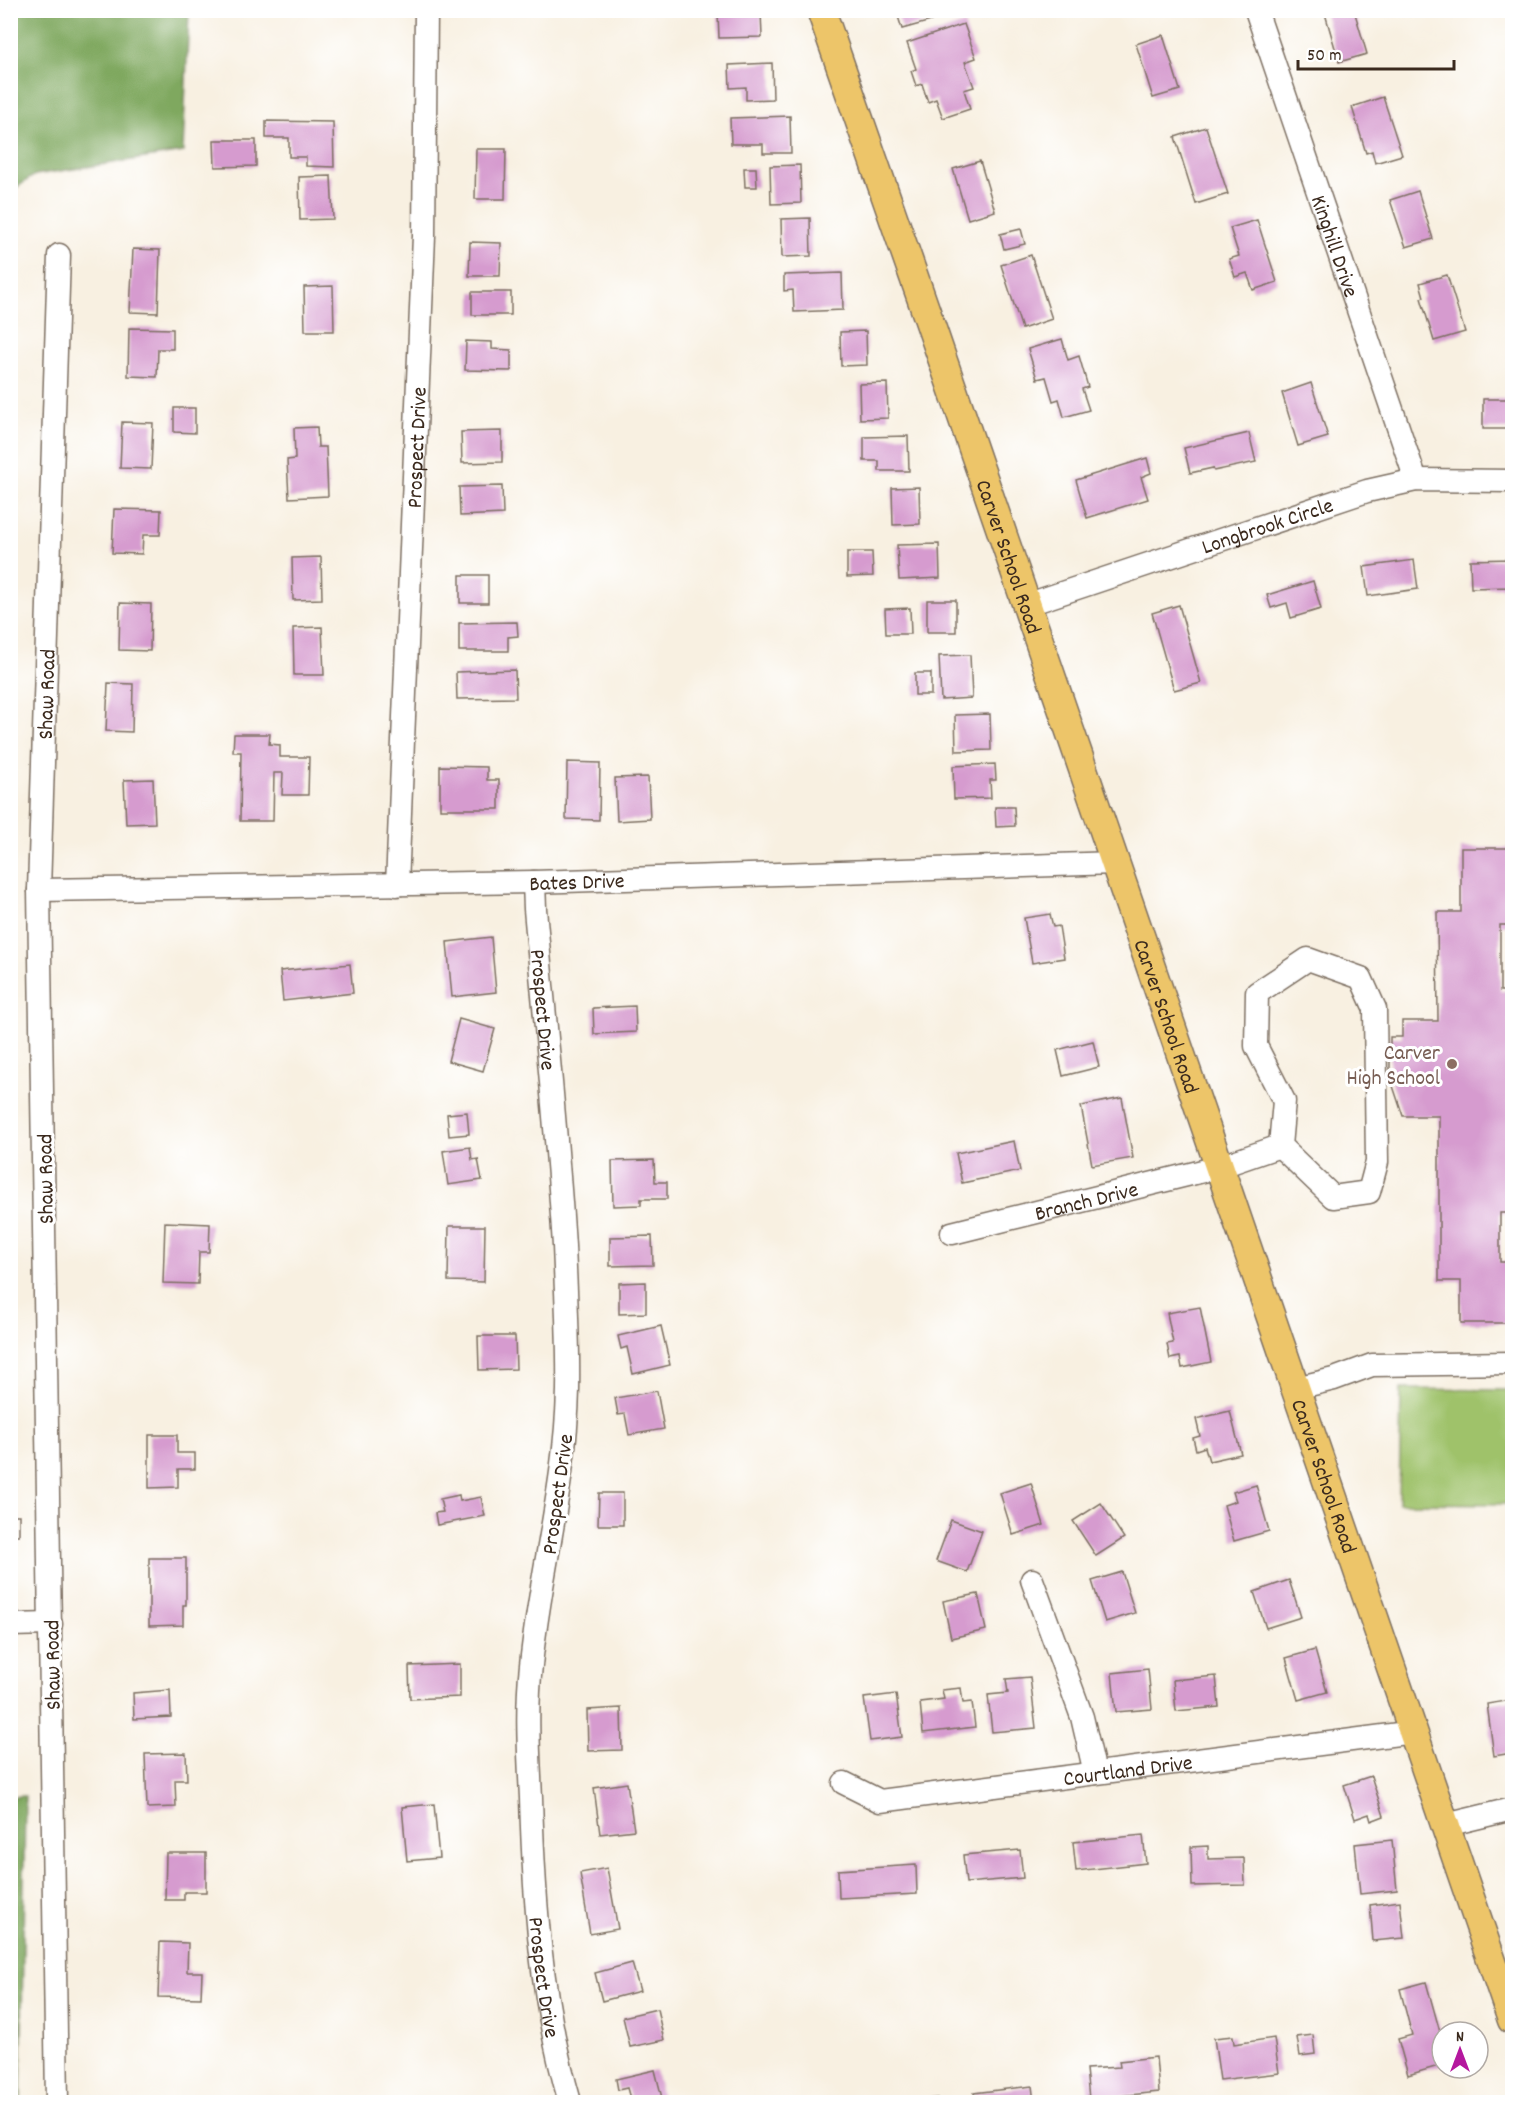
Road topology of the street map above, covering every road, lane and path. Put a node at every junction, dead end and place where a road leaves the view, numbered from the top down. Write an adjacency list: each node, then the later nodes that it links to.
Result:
1 (426, 10): 10 (street, Prospect Drive)
2 (821, 10): 7 (main road, Carver School Road)
3 (1256, 10): 5 (street, Kinghill Drive)
4 (59, 255): 11 (street, Shaw Road)
5 (1416, 480): 6 (street, Longbrook Circle); 7 (street, Longbrook Circle)
6 (1512, 480)
7 (1026, 605): 8 (main road, Carver School Road)
8 (1115, 863): 9 (street, Bates Drive); 13 (main road, Carver School Road)
9 (534, 882): 10 (street, Bates Drive); 27 (street, Prospect Drive)
10 (397, 885): 11 (street, Bates Drive)
11 (39, 890): 18 (street, Shaw Road)
12 (1280, 1146): 12 (street); 13 (street, Branch Drive)
13 (1219, 1167): 14 (street, Branch Drive); 16 (main road, Carver School Road)
14 (952, 1233)
15 (1512, 1364): 16 (street)
16 (1296, 1388): 20 (main road, Carver School Road)
17 (1032, 1580): 21 (street)
18 (51, 1624): 19 (street); 26 (street, Shaw Road)
19 (10, 1625)
20 (1414, 1732): 21 (street, Courtland Drive); 24 (main road, Carver School Road)
21 (1095, 1773): 22 (street, Courtland Drive)
22 (844, 1783)
23 (1512, 1809): 24 (street)
24 (1446, 1825): 25 (main road, Carver School Road)
25 (1512, 2020)
26 (57, 2103)
27 (570, 2103)

